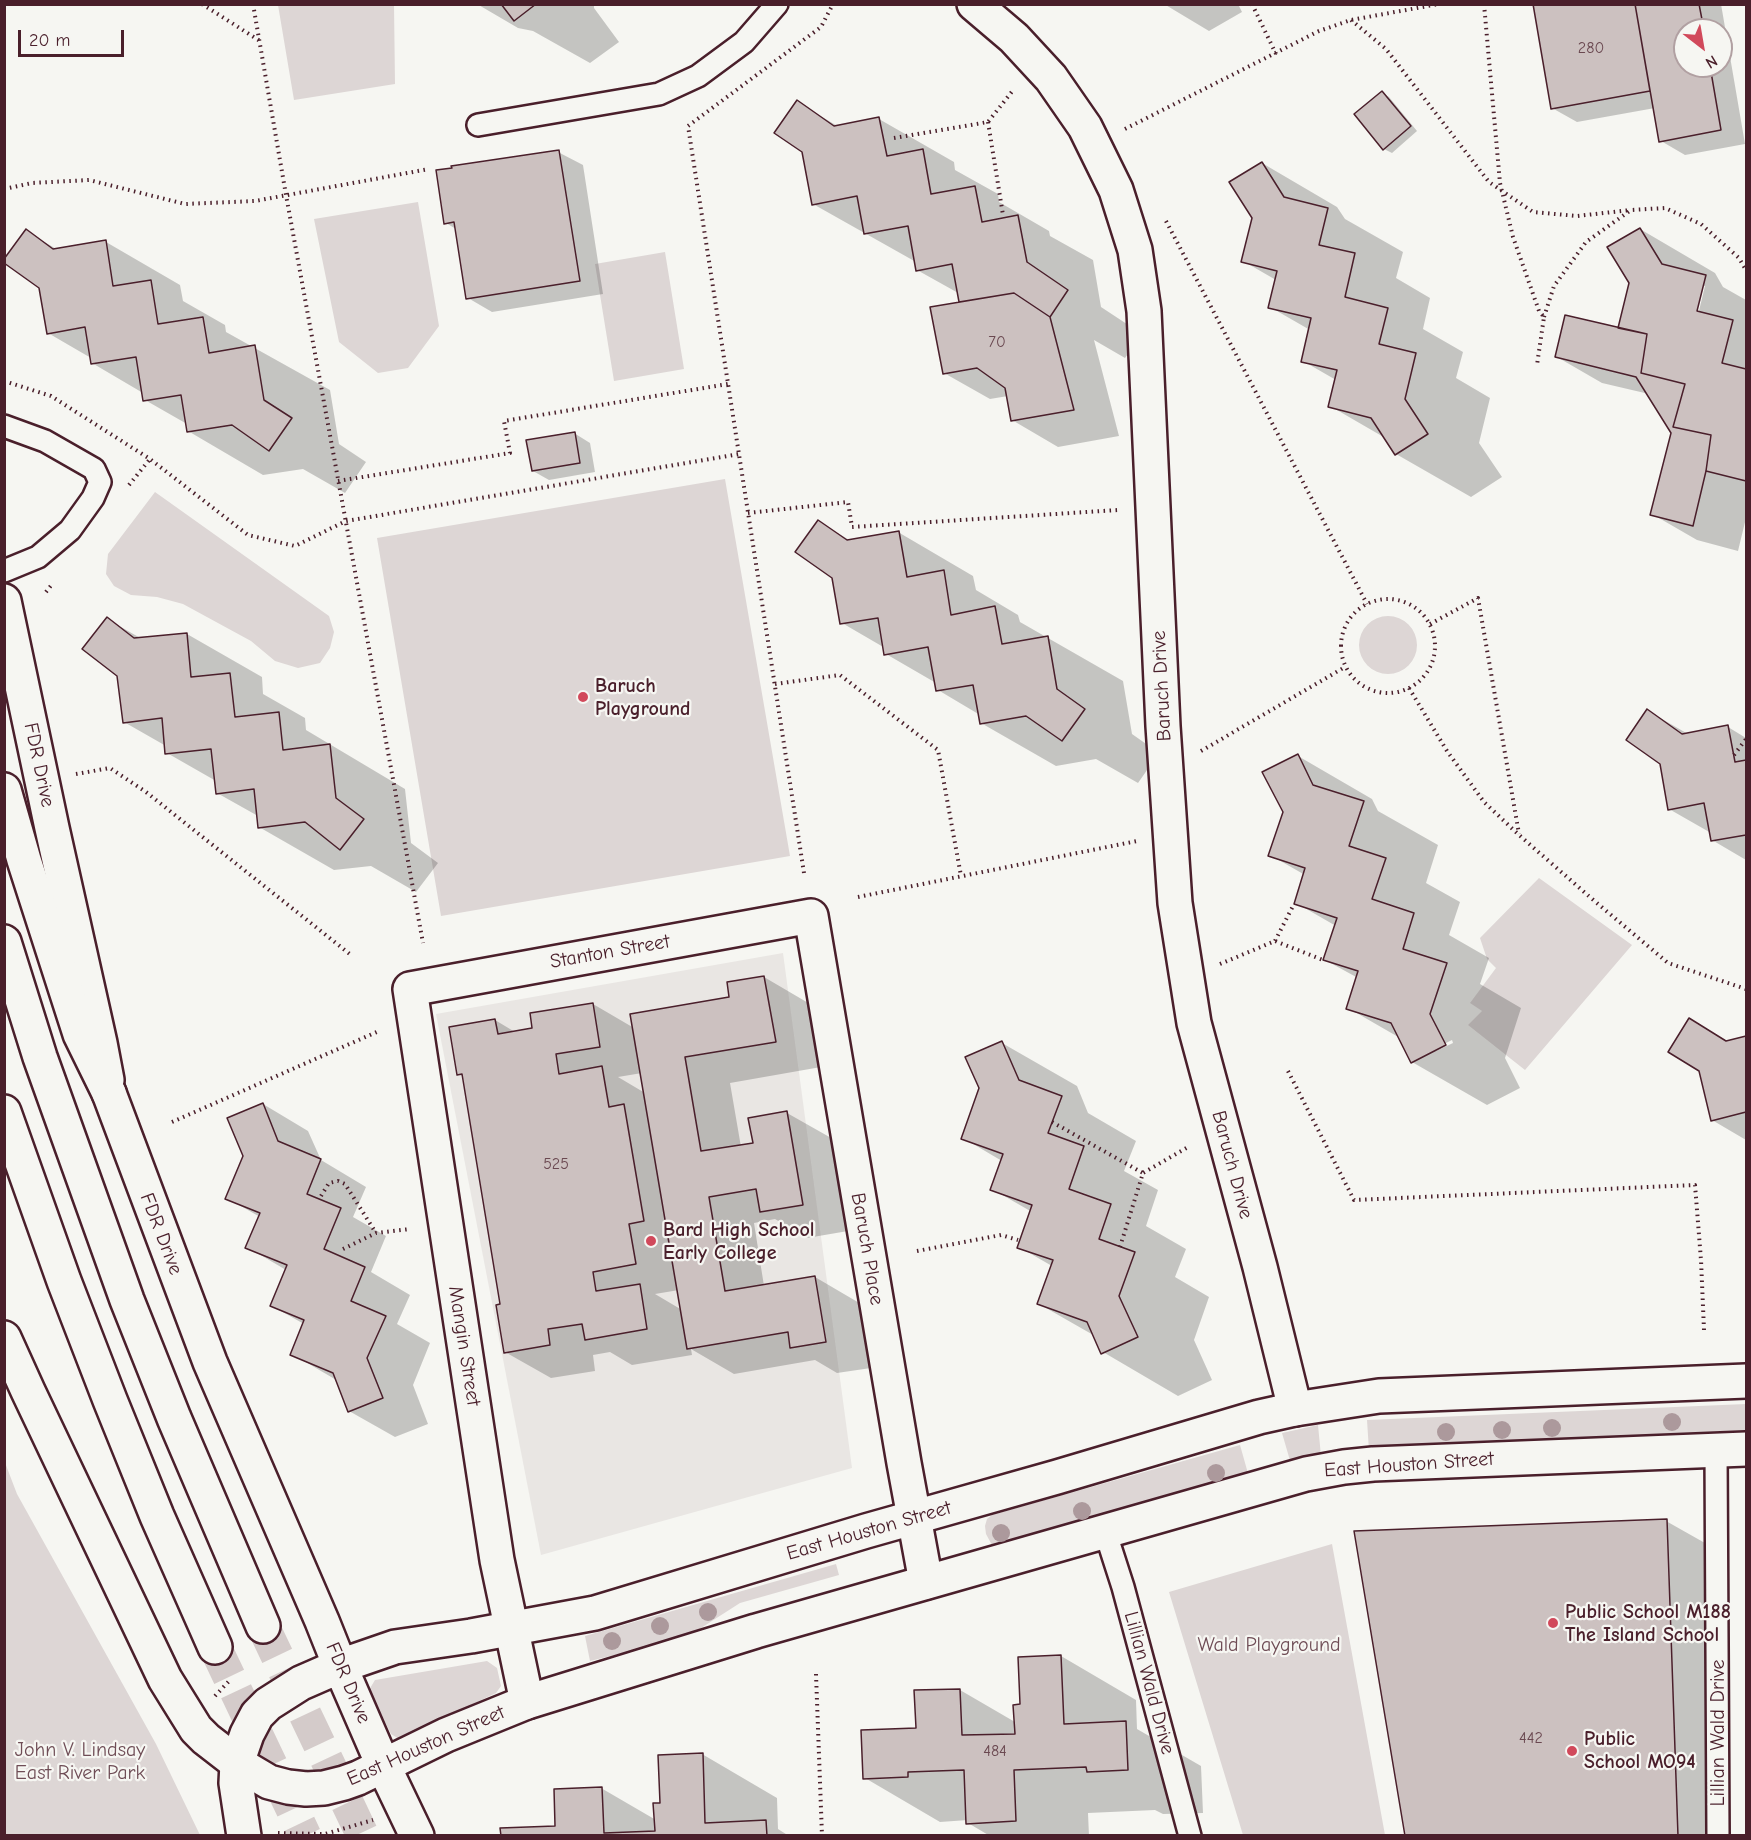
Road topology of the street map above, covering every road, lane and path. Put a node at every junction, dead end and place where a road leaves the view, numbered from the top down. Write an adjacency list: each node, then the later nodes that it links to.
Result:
1 (202, 4): 10 (path)
2 (253, 4): 10 (path)
3 (777, 4): 14 (lane)
4 (833, 4): 28 (path)
5 (974, 4): 16 (main road, Baruch Drive)
6 (1252, 4): 11 (path)
7 (1439, 4): 9 (path)
8 (1484, 4): 19 (path)
9 (1351, 20): 11 (path); 19 (path)
10 (260, 41): 20 (path)
11 (1276, 54): 16 (path)
12 (1014, 88): 13 (path)
13 (988, 122): 15 (path); 22 (path)
14 (478, 125)
15 (894, 138)
16 (1094, 145): 32 (main road, Baruch Drive)
17 (429, 169): 20 (path)
18 (4, 189): 20 (path)
19 (1502, 190): 21 (path); 25 (path)
20 (286, 195): 31 (path)
21 (1631, 210): 24 (path); 25 (path)
22 (1003, 214)
23 (1166, 221): 37 (path)
24 (1746, 270)
25 (1544, 317): 26 (path)
26 (1537, 365)
27 (4, 381): 34 (path)
28 (728, 384): 30 (path); 31 (path)
29 (4, 426): 35 (lane)
30 (739, 454): 33 (path); 34 (path)
31 (338, 481): 34 (path)
32 (1153, 508): 33 (path); 47 (main road, Baruch Drive)
33 (748, 513): 40 (path)
34 (346, 521): 56 (path)
35 (4, 571)
36 (4, 601): 64 (main road, FDR Drive)
37 (1367, 604): 38 (path); 39 (path)
38 (1430, 624): 41 (path); 48 (path)
39 (1346, 667): 41 (path); 43 (path)
40 (775, 684): 49 (path); 50 (path)
41 (1409, 688): 48 (path)
42 (1746, 740): 44 (path)
43 (1201, 751)
44 (1734, 756)
45 (75, 774): 57 (path)
46 (4, 790): 64 (main road)
47 (1171, 835): 50 (path); 80 (main road, Baruch Drive)
48 (1519, 835): 61 (path)
49 (804, 873)
50 (961, 876): 51 (path)
51 (858, 897)
52 (1294, 904): 54 (path)
53 (811, 916): 60 (main road, Stanton Street); 82 (main road, Baruch Place)
54 (1275, 941): 58 (path); 59 (path)
55 (4, 942): 85 (main road)
56 (423, 943)
57 (351, 955)
58 (1323, 960)
59 (1217, 966)
60 (410, 988): 86 (main road, Mangin Street)
61 (1746, 989)
62 (379, 1031): 66 (path)
63 (1288, 1071): 77 (path)
64 (109, 1093): 88 (main road, FDR Drive)
65 (4, 1112): 87 (main road)
66 (172, 1122)
67 (1052, 1122): 69 (path)
68 (1190, 1146): 69 (path)
69 (1143, 1173): 74 (path)
70 (321, 1196): 72 (path)
71 (410, 1229): 72 (path)
72 (376, 1233): 75 (path)
73 (1018, 1240): 76 (path)
74 (1120, 1246)
75 (343, 1249)
76 (917, 1251)
77 (1704, 1330)
78 (4, 1338): 93 (main road)
79 (1746, 1382): 80 (main road, East Houston Street)
80 (1295, 1408): 82 (main road, East Houston Street)
81 (1731, 1450): 83 (main road, East Houston Street); 100 (lane, Lillian Wald Drive)
82 (913, 1517): 84 (main road, Baruch Place); 86 (main road, East Houston Street)
83 (1105, 1531): 84 (main road, East Houston Street); 99 (lane, Lillian Wald Drive)
84 (926, 1582): 92 (main road, East Houston Street)
85 (263, 1626)
86 (511, 1629): 88 (main road, East Houston Street); 92 (main road, Mangin Street)
87 (215, 1647)
88 (340, 1666): 93 (main road, East Houston Street); 94 (main road, FDR Drive)
89 (237, 1672): 91 (path)
90 (816, 1674): 98 (path)
91 (213, 1699)
92 (527, 1702): 94 (main road, East Houston Street)
93 (237, 1763): 94 (main road, East Houston Street); 96 (main road)
94 (383, 1765): 97 (main road, FDR Drive)
95 (376, 1820): 96 (path)
96 (259, 1834)
97 (417, 1836)
98 (822, 1836)
99 (1190, 1836)
100 (1718, 1836)

